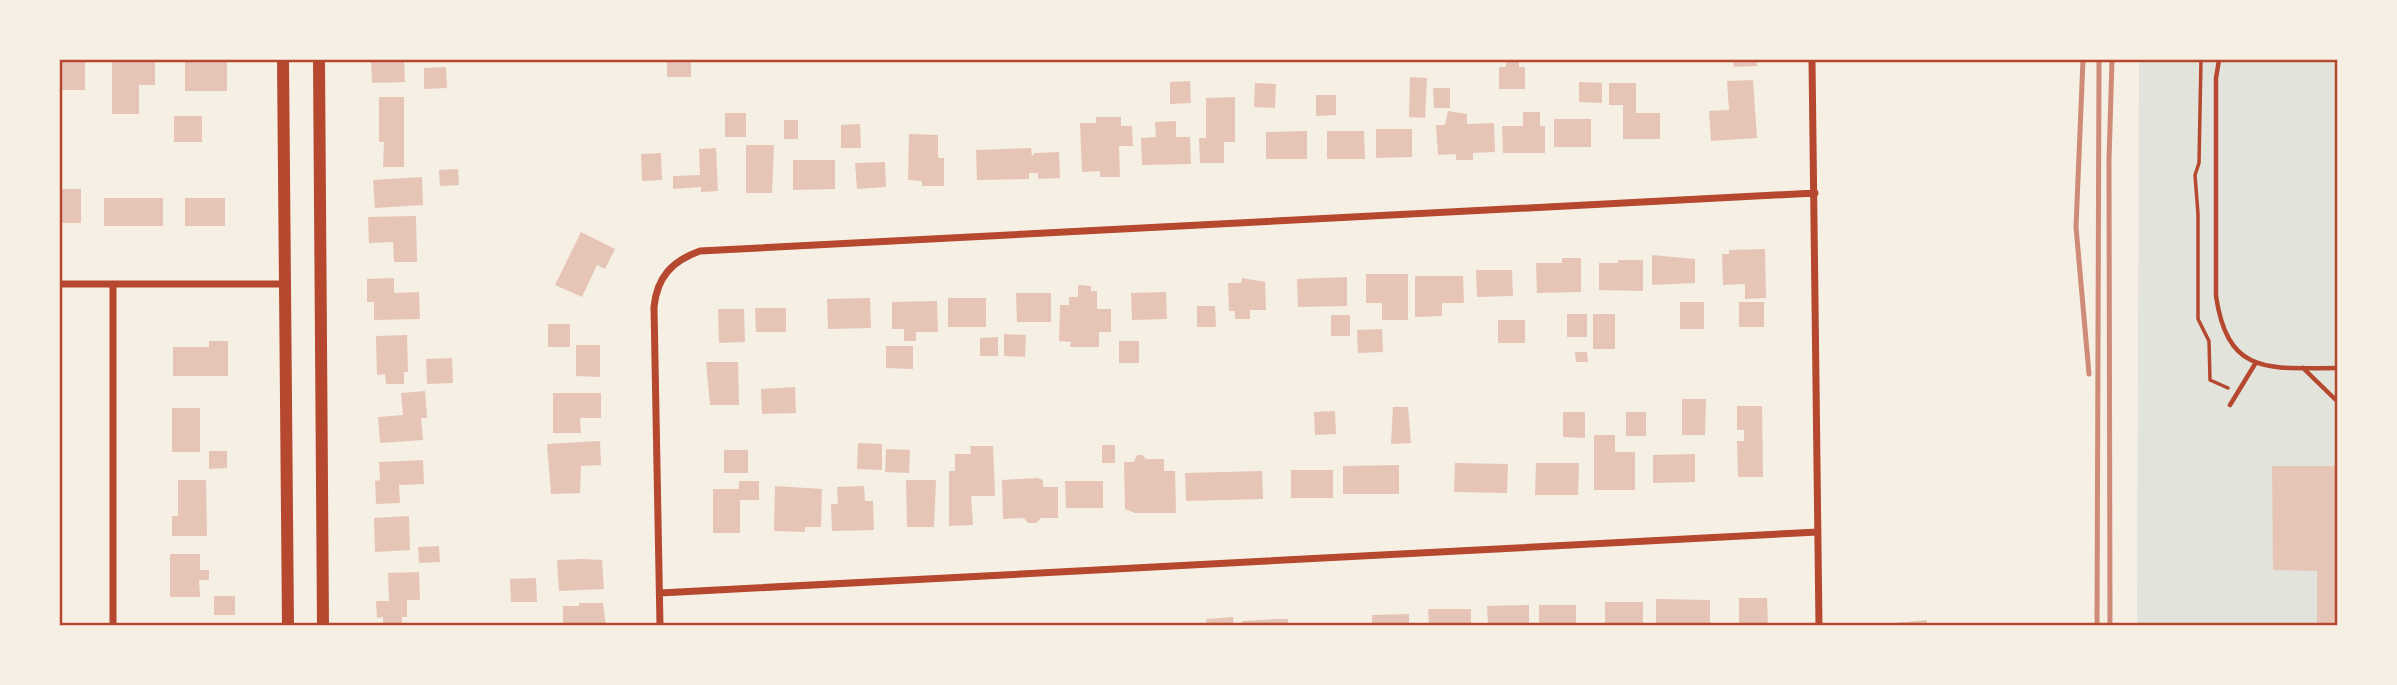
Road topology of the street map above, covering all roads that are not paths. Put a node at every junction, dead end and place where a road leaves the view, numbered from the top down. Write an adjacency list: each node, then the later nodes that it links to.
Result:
1 (283, 60): 8 (main road)
2 (319, 60): 18 (main road)
3 (1812, 60): 5 (street)
4 (2219, 60): 9 (lane)
5 (1815, 193): 14 (street); 15 (street)
6 (60, 284): 7 (street)
7 (113, 284): 8 (street); 16 (street)
8 (285, 284): 17 (main road)
9 (2255, 364): 10 (lane); 13 (lane)
10 (2302, 368): 11 (lane); 12 (lane)
11 (2337, 368)
12 (2337, 402)
13 (2230, 405)
14 (1818, 532): 15 (street); 20 (street)
15 (660, 593): 19 (street)
16 (113, 625)
17 (288, 625)
18 (323, 625)
19 (660, 625)
20 (1819, 625)

